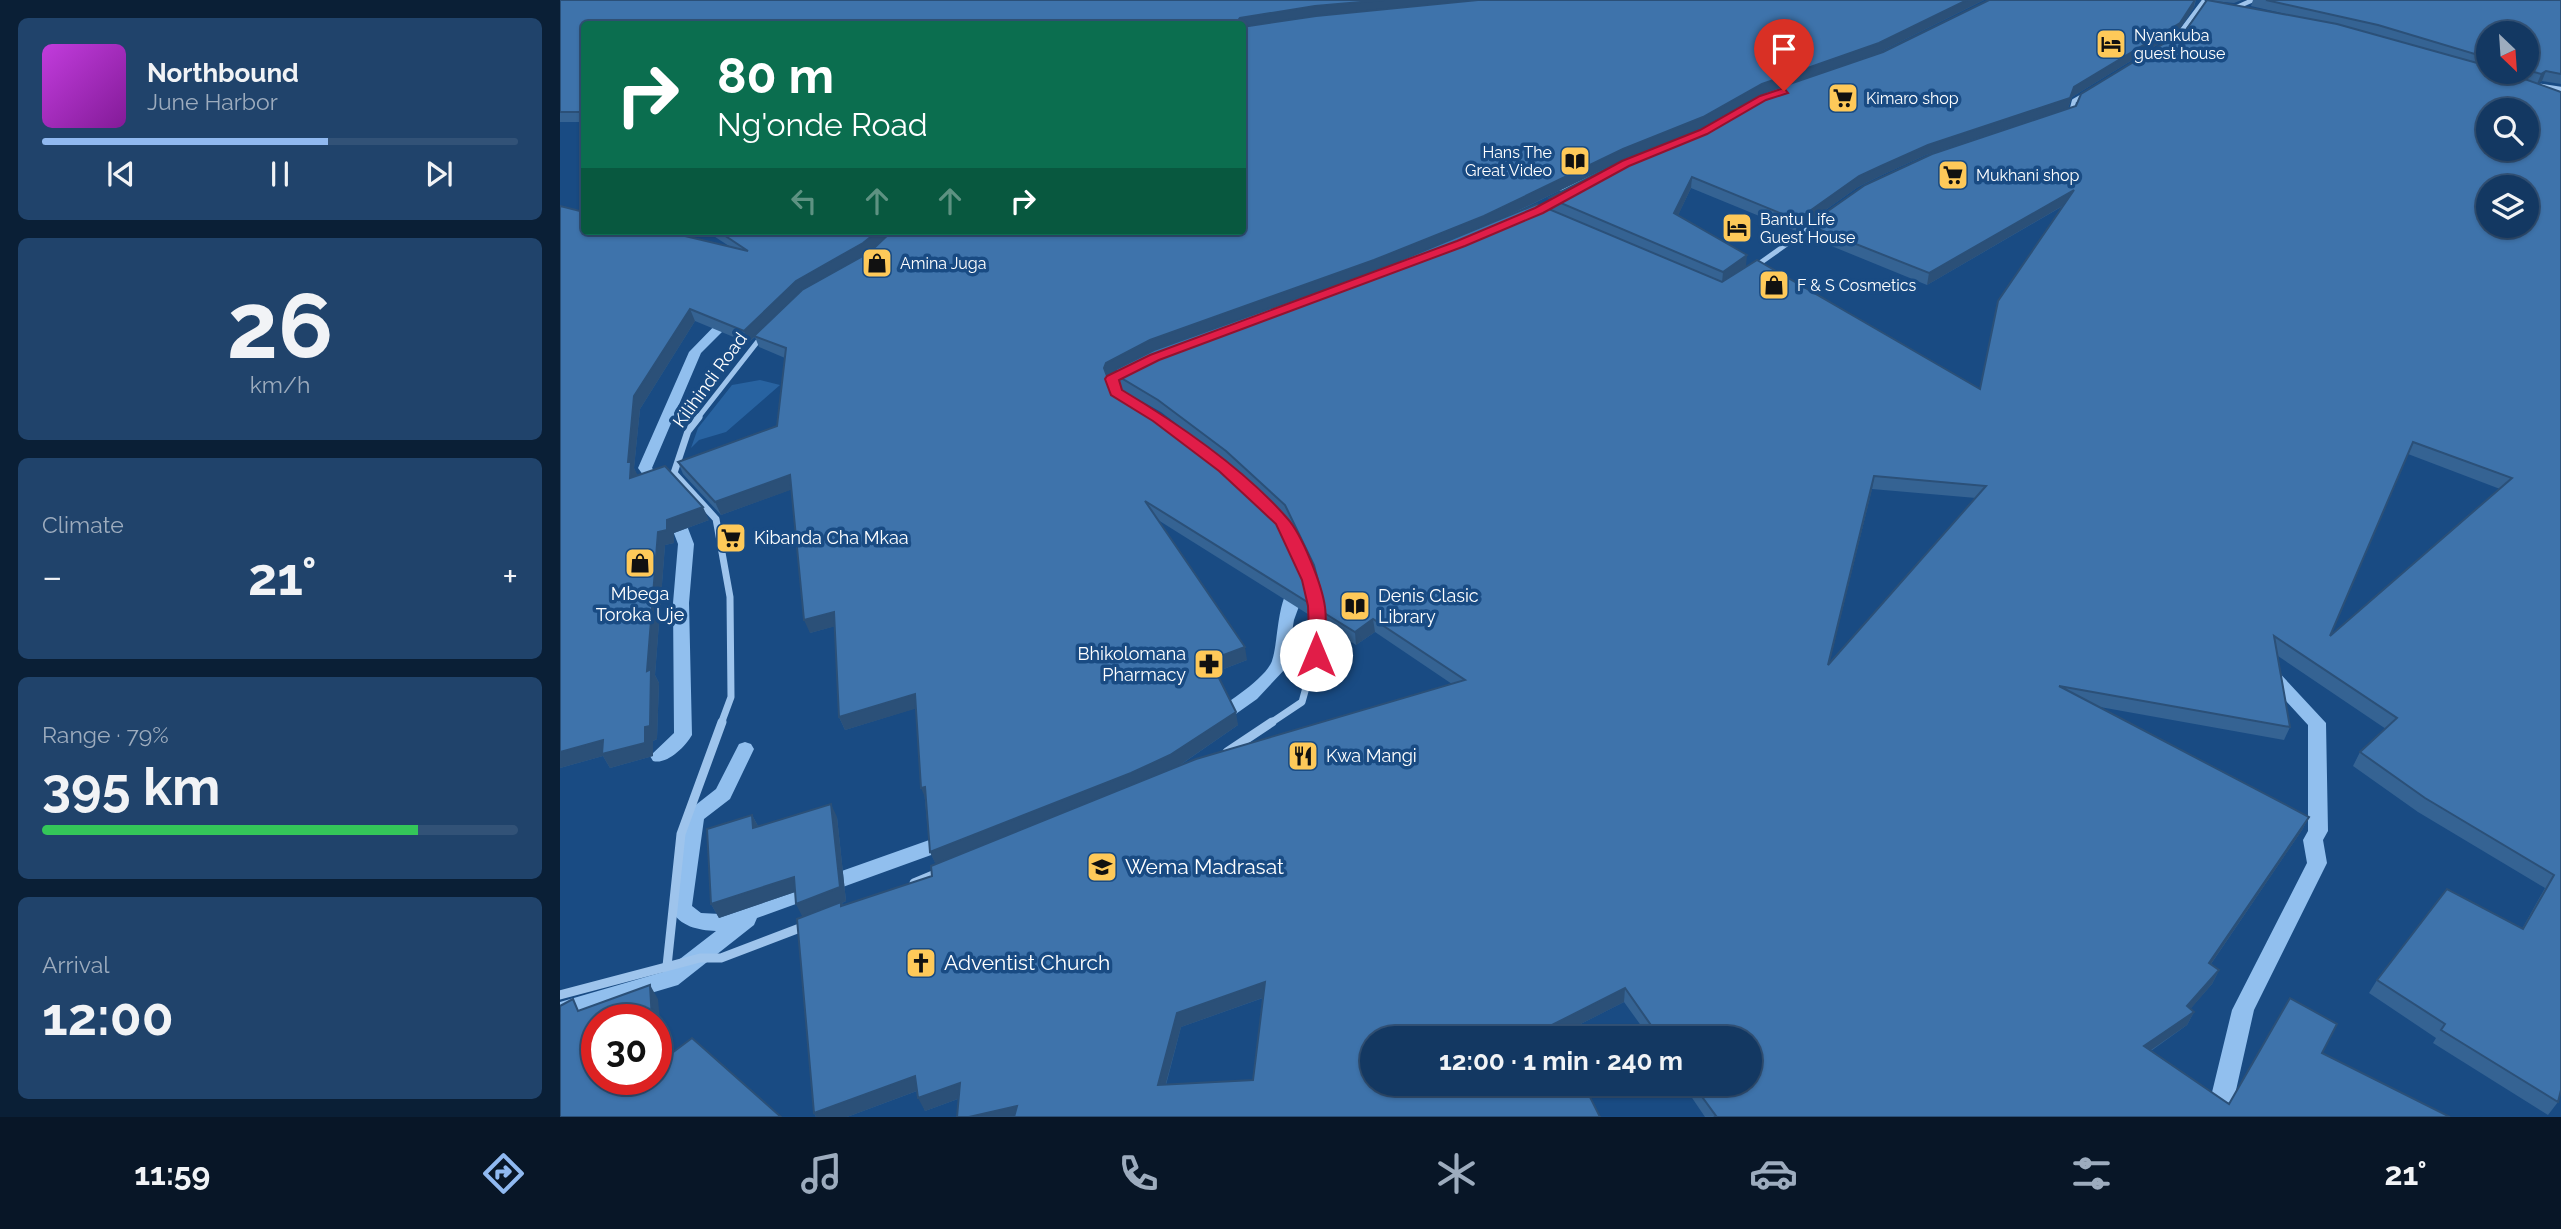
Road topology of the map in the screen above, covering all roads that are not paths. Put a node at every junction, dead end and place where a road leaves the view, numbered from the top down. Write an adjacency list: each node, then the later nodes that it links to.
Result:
1 (2253, 0): 6 (street)
2 (2191, 1): 3 (street)
3 (2203, 2): 4 (street); 8 (street)
4 (2214, 4)
5 (2226, 5): 6 (street)
6 (2237, 7): 7 (street)
7 (2249, 9)
8 (2170, 42)
9 (2094, 88): 12 (street)
10 (2561, 89): 11 (street)
11 (2551, 94)
12 (2060, 116)
13 (1819, 221): 14 (street)
14 (1744, 274)
15 (769, 329): 23 (street, Kilihindi Road)
16 (1134, 366): 17 (street)
17 (1126, 398)
18 (1265, 506): 19 (street)
19 (1219, 756)
20 (946, 870): 21 (street)
21 (908, 885)
22 (820, 920): 23 (street)
23 (667, 966): 24 (street)
24 (560, 995)

